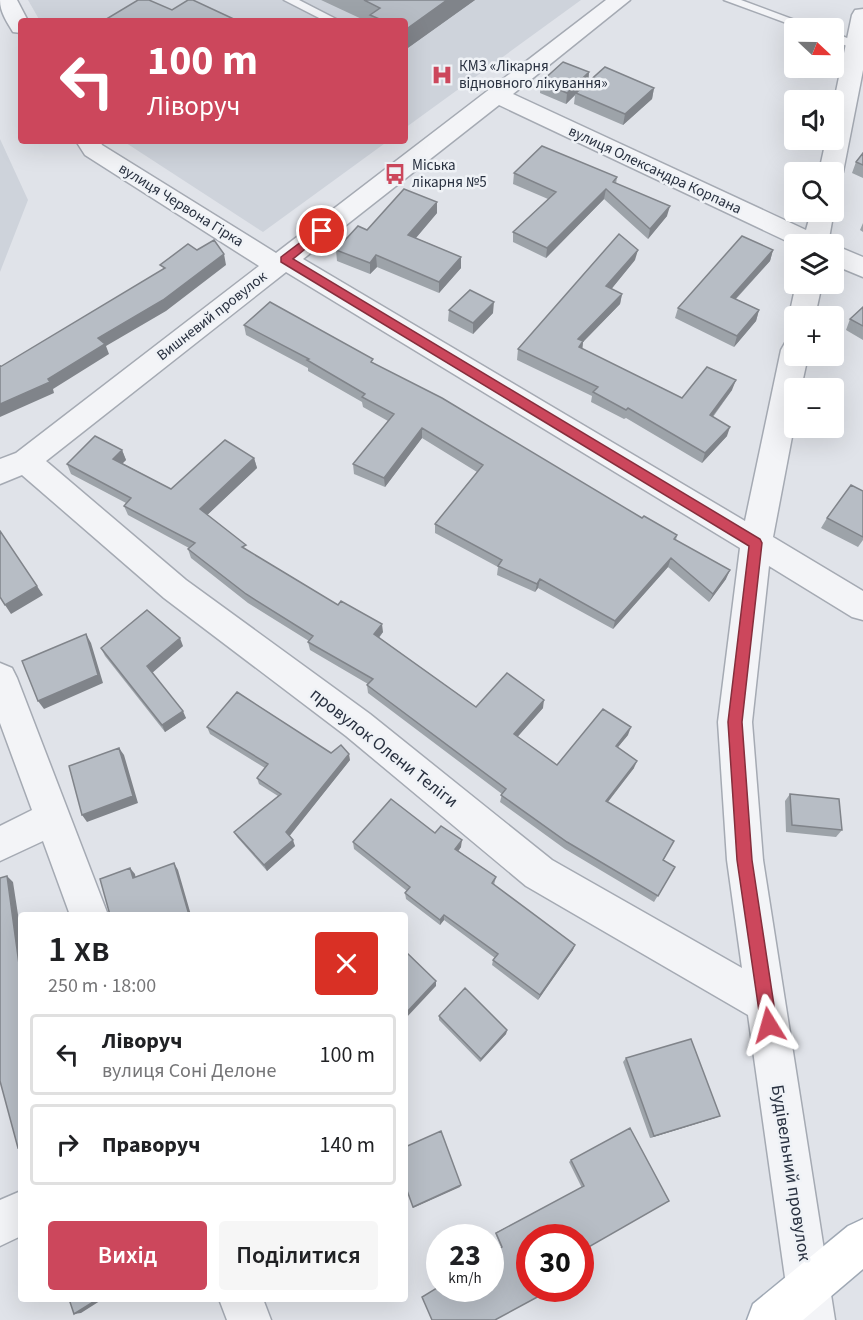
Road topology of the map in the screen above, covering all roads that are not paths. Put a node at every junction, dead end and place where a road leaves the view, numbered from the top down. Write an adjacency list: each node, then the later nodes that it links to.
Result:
1 (6, 0): 8 (street)
2 (290, 0): 6 (lane)
3 (619, 0): 11 (street, Вишневий провулок)
4 (730, 0): 7 (lane)
5 (863, 15): 10 (street)
6 (328, 18)
7 (784, 19)
8 (18, 22)
9 (844, 41): 10 (lane)
10 (860, 47): 13 (street)
11 (496, 95): 14 (street, вулиця Олександра Корпана); 16 (street, Вишневий провулок)
12 (90, 144): 16 (street, вулиця Червона Гірка)
13 (833, 162)
14 (794, 234)
15 (844, 259): 17 (street)
16 (281, 262): 19 (street, Вишневий провулок); 20 (street, вулиця Червона Гірка)
17 (863, 268)
18 (792, 366): 20 (street, Будівельний провулок)
19 (13, 466): 26 (street, провулок Олени Теліги)
20 (756, 543): 21 (street, вулиця Червона Гірка); 26 (street, Будівельний провулок)
21 (863, 607)
22 (0, 678): 23 (street)
23 (51, 819): 24 (street); 25 (street)
24 (0, 844)
25 (88, 912)
26 (766, 1003): 31 (street, Будівельний провулок)
27 (18, 1214): 28 (street)
28 (0, 1224)
29 (863, 1241): 31 (main road)
30 (242, 1302): 32 (street)
31 (811, 1303): 33 (main road)
32 (249, 1320)
33 (769, 1320)

